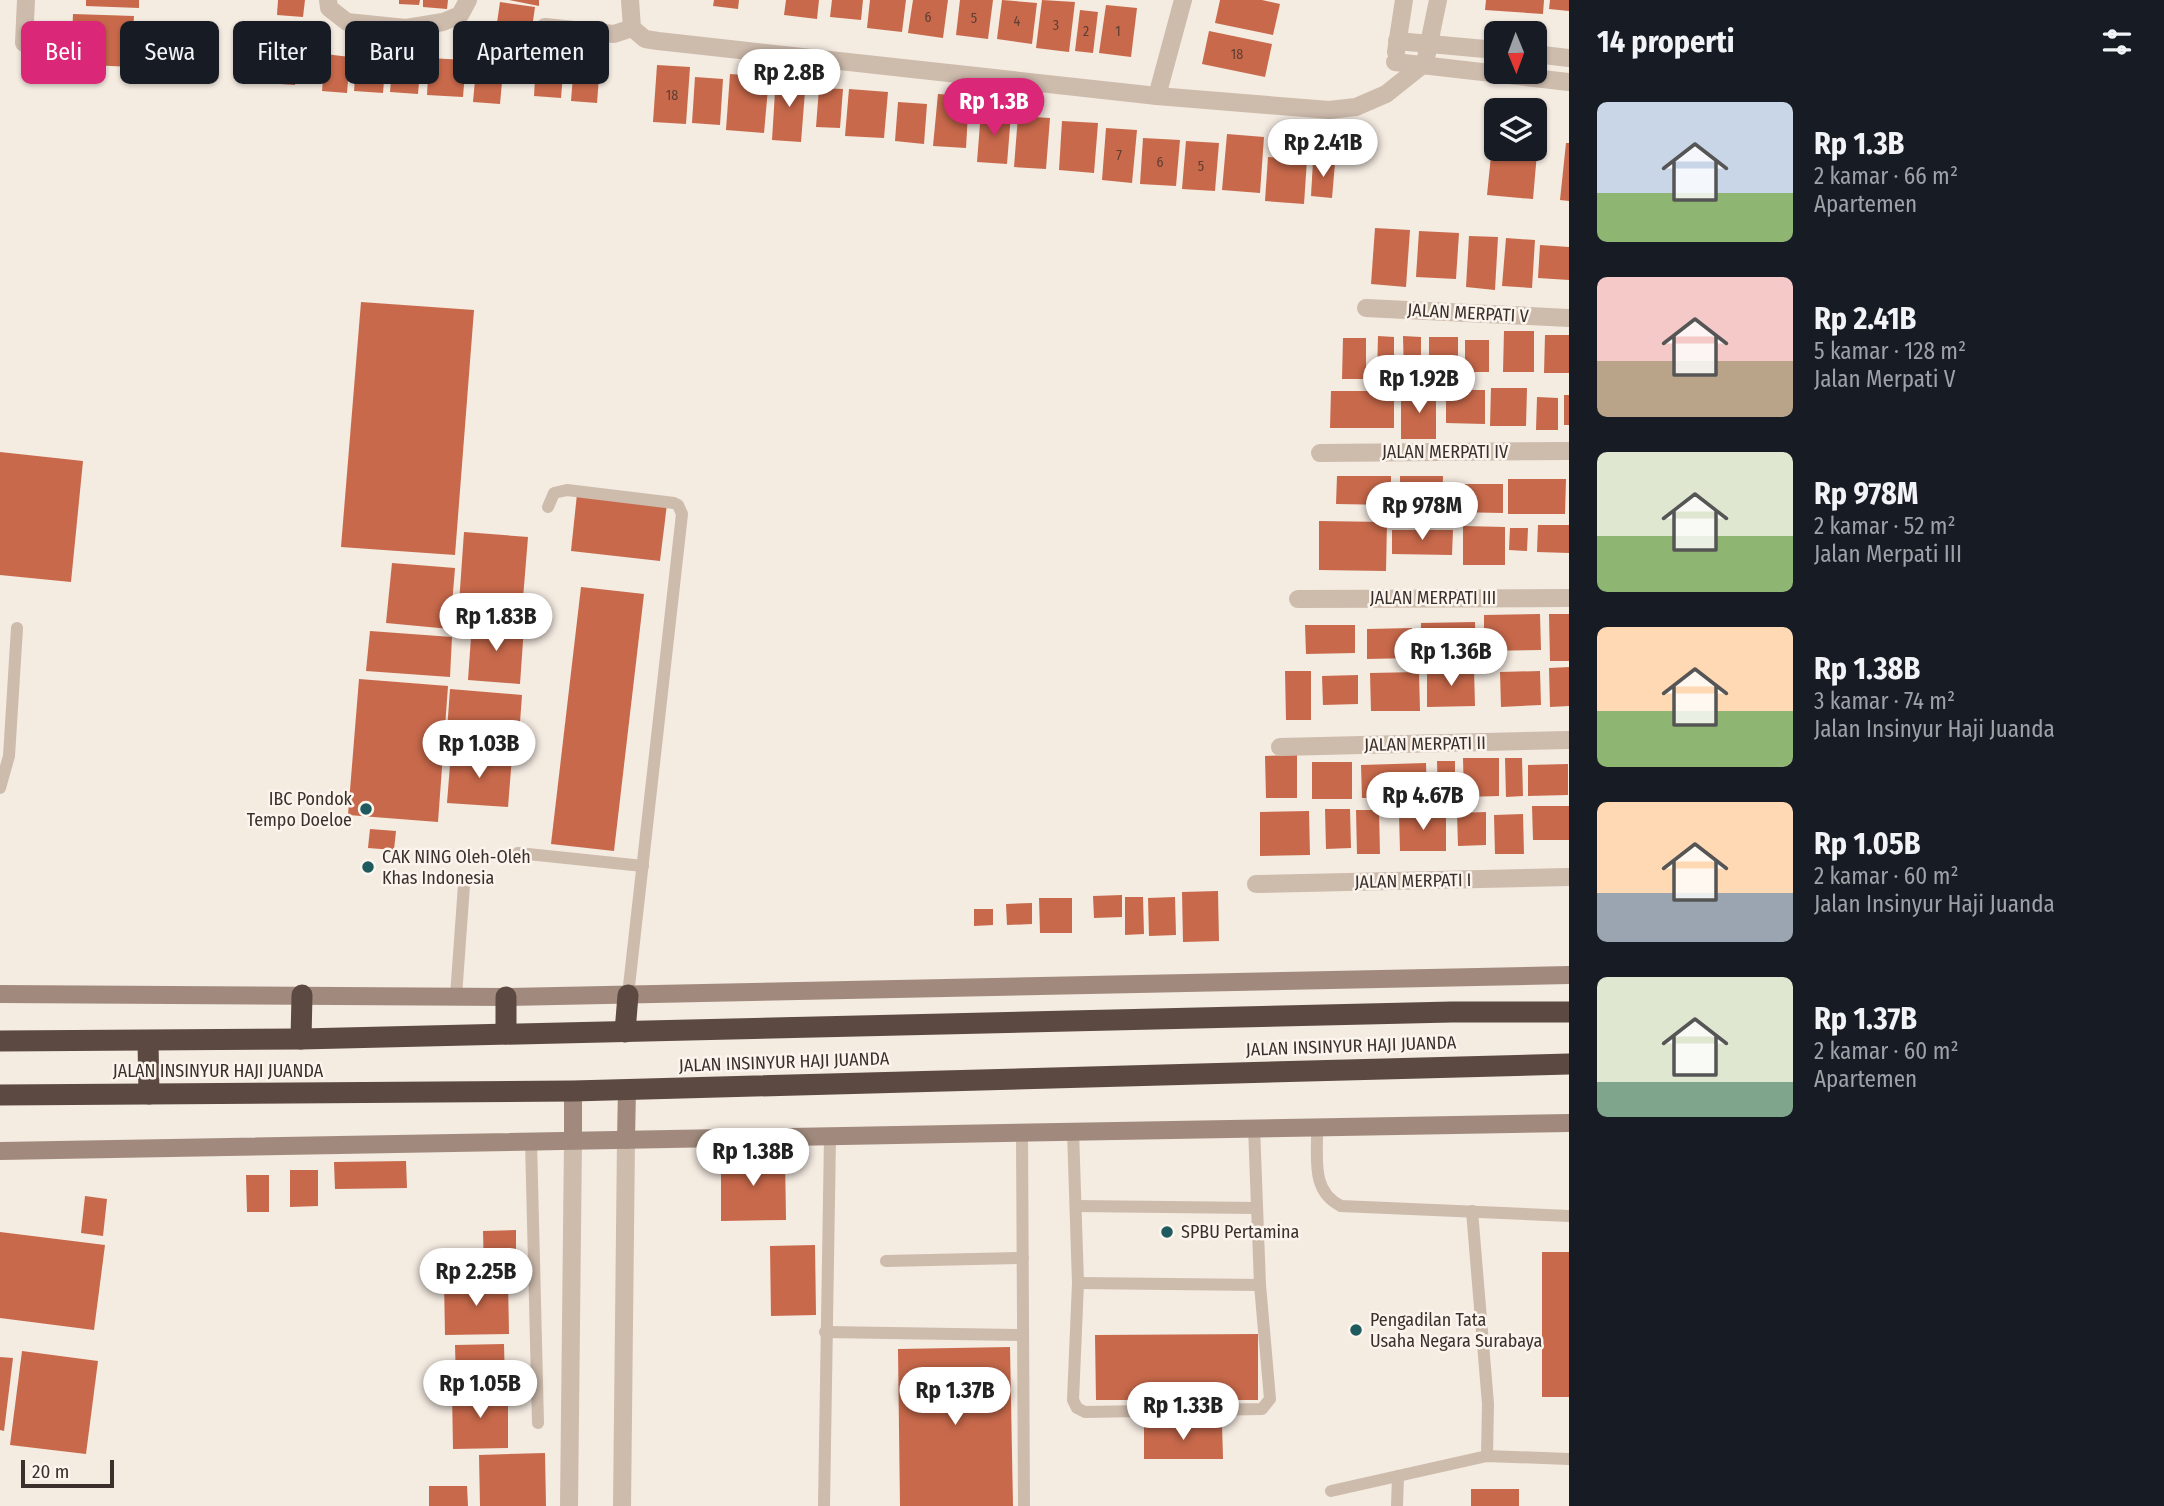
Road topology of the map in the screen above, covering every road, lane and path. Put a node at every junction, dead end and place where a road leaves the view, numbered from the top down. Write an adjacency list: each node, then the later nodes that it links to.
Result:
1 (26, 0): 8 (street)
2 (328, 0): 3 (street)
3 (468, 0)
4 (630, 0): 9 (street)
5 (1182, 0): 20 (street)
6 (1404, 0): 11 (street)
7 (1438, 0): 12 (street)
8 (25, 21)
9 (632, 28): 10 (street); 20 (street)
10 (609, 33)
11 (1397, 41): 12 (street); 16 (street)
12 (1430, 44): 13 (street); 17 (street)
13 (1484, 49)
14 (1547, 55): 15 (street)
15 (1569, 58)
16 (1395, 62): 17 (street); 19 (street)
17 (1425, 63): 18 (street); 19 (street)
18 (1569, 82)
19 (1398, 87): 20 (street)
20 (1157, 96)
21 (1366, 308): 22 (street, JALAN MERPATI V)
22 (1569, 318)
23 (1569, 451): 24 (street, JALAN MERPATI IV)
24 (1320, 453)
25 (548, 507): 33 (lane)
26 (1569, 597): 27 (street, JALAN MERPATI III)
27 (1298, 599)
28 (17, 628): 31 (lane)
29 (1569, 740): 30 (street, JALAN MERPATI II)
30 (1280, 747)
31 (0, 788)
32 (518, 853): 33 (lane)
33 (643, 866): 40 (lane)
34 (1569, 877): 35 (street, JALAN MERPATI I)
35 (1256, 884)
36 (464, 885): 41 (lane)
37 (1569, 975): 40 (street)
38 (0, 994): 39 (street)
39 (302, 995): 41 (street); 46 (highway)
40 (628, 995): 42 (street); 44 (highway)
41 (456, 996): 42 (street)
42 (506, 997): 45 (highway)
43 (1569, 1012): 44 (highway, JALAN INSINYUR HAJI JUANDA)
44 (625, 1032): 45 (highway, JALAN INSINYUR HAJI JUANDA)
45 (506, 1034): 46 (highway, JALAN INSINYUR HAJI JUANDA)
46 (301, 1039): 48 (highway, JALAN INSINYUR HAJI JUANDA)
47 (0, 1041): 48 (highway, JALAN INSINYUR HAJI JUANDA)
48 (148, 1041): 52 (highway)
49 (1569, 1064): 50 (highway, JALAN INSINYUR HAJI JUANDA)
50 (627, 1090): 51 (highway, JALAN INSINYUR HAJI JUANDA); 61 (street)
51 (573, 1091): 52 (highway, JALAN INSINYUR HAJI JUANDA); 60 (street)
52 (149, 1094): 53 (highway, JALAN INSINYUR HAJI JUANDA)
53 (0, 1095)
54 (1569, 1123): 55 (street)
55 (1317, 1126): 56 (street); 66 (lane)
56 (1254, 1128): 57 (street); 65 (lane)
57 (1073, 1131): 58 (street); 64 (lane)
58 (1022, 1133): 59 (street); 68 (lane)
59 (830, 1137): 61 (street); 72 (lane)
60 (573, 1140): 61 (street); 62 (street); 79 (street)
61 (626, 1140): 80 (street)
62 (531, 1141): 63 (street); 74 (lane)
63 (0, 1151)
64 (1076, 1206): 65 (lane); 70 (lane)
65 (1257, 1208): 71 (lane)
66 (1472, 1211): 67 (lane); 75 (lane)
67 (1569, 1216)
68 (1023, 1258): 69 (lane); 73 (lane)
69 (886, 1261)
70 (1078, 1283): 71 (lane); 71 (lane)
71 (1260, 1285)
72 (825, 1332): 73 (lane); 81 (lane)
73 (1022, 1335): 82 (lane)
74 (538, 1423)
75 (1487, 1456): 76 (lane); 77 (lane)
76 (1569, 1459)
77 (1398, 1476): 78 (lane); 83 (lane)
78 (1331, 1491)
79 (569, 1506)
80 (622, 1506)
81 (824, 1506)
82 (1024, 1506)
83 (1397, 1506)

